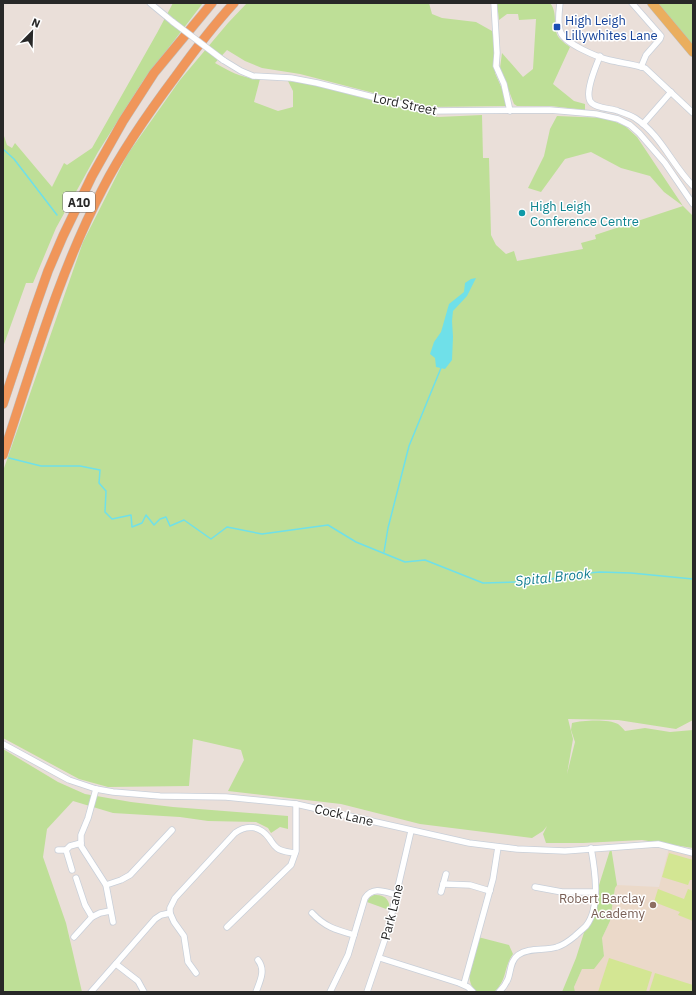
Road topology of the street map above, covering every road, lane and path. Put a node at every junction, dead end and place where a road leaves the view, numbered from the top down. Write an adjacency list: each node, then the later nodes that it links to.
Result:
1 (150, 3): 14 (street, Lord Street, bridge)
2 (212, 3): 19 (highway, A10)
3 (234, 3): 9 (highway, A10)
4 (240, 3): 9 (highway)
5 (494, 3): 14 (street)
6 (560, 3): 11 (street)
7 (632, 3): 12 (street)
8 (652, 3): 10 (main road)
9 (208, 33): 20 (highway, A10)
10 (693, 52)
11 (600, 56): 12 (street); 16 (street)
12 (641, 67): 13 (street)
13 (671, 92): 15 (street); 16 (street)
14 (510, 110): 18 (street, Lord Street)
15 (693, 113)
16 (643, 124): 17 (street)
17 (693, 186)
18 (693, 204)
19 (3, 404)
20 (3, 455)
21 (3, 744): 22 (street, Cock Lane)
22 (96, 789): 23 (street, Cock Lane); 26 (street)
23 (296, 804): 25 (street, Cock Lane); 31 (street)
24 (172, 830): 37 (street)
25 (411, 830): 27 (street, Cock Lane); 42 (street, Park Lane)
26 (81, 843): 30 (street); 37 (street)
27 (498, 847): 28 (street, Cock Lane); 39 (street)
28 (591, 848): 32 (street, Cock Lane); 41 (street)
29 (58, 850): 30 (street)
30 (66, 850): 33 (street)
31 (295, 853): 44 (street); 48 (street)
32 (693, 853)
33 (72, 870)
34 (446, 874): 36 (street)
35 (76, 878): 46 (street)
36 (443, 884): 39 (street); 40 (street)
37 (106, 885): 43 (street)
38 (535, 887): 41 (street)
39 (490, 891): 55 (street)
40 (441, 892)
41 (595, 892): 62 (street)
42 (397, 895): 49 (street); 51 (street, Park Lane)
43 (110, 911): 46 (street); 47 (street)
44 (170, 913): 53 (street); 54 (street)
45 (312, 913): 49 (street)
46 (92, 917): 50 (street)
47 (113, 922)
48 (227, 927)
49 (354, 935): 59 (street)
50 (74, 937)
51 (380, 958): 55 (street); 60 (street, Park Lane)
52 (258, 960): 58 (street)
53 (116, 964): 56 (street); 57 (street)
54 (196, 973)
55 (464, 984): 61 (street)
56 (91, 992)
57 (144, 992)
58 (256, 992)
59 (330, 992)
60 (367, 992)
61 (473, 992)
62 (499, 992)

